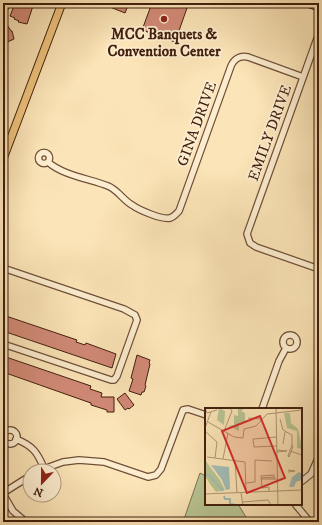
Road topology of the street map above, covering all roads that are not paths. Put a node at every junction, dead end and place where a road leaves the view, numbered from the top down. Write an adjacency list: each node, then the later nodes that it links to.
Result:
1 (8, 3): 5 (street)
2 (62, 3): 8 (main road)
3 (307, 3): 4 (main road)
4 (319, 7)
5 (3, 11)
6 (319, 33): 7 (street, EMILY DRIVE)
7 (303, 77): 9 (street, GINA DRIVE); 12 (street, EMILY DRIVE)
8 (3, 159)
9 (48, 162)
10 (319, 261): 12 (street)
11 (3, 268): 13 (street)
12 (318, 269)
13 (3, 344)
14 (286, 348): 15 (street)
15 (262, 408)
16 (205, 415): 20 (street)
17 (16, 439): 19 (street)
18 (319, 456): 22 (street)
19 (42, 463)
20 (60, 463)
21 (22, 481): 23 (street)
22 (302, 481)
23 (3, 494): 25 (street)
24 (296, 505): 26 (street)
25 (26, 522)
26 (310, 522)

